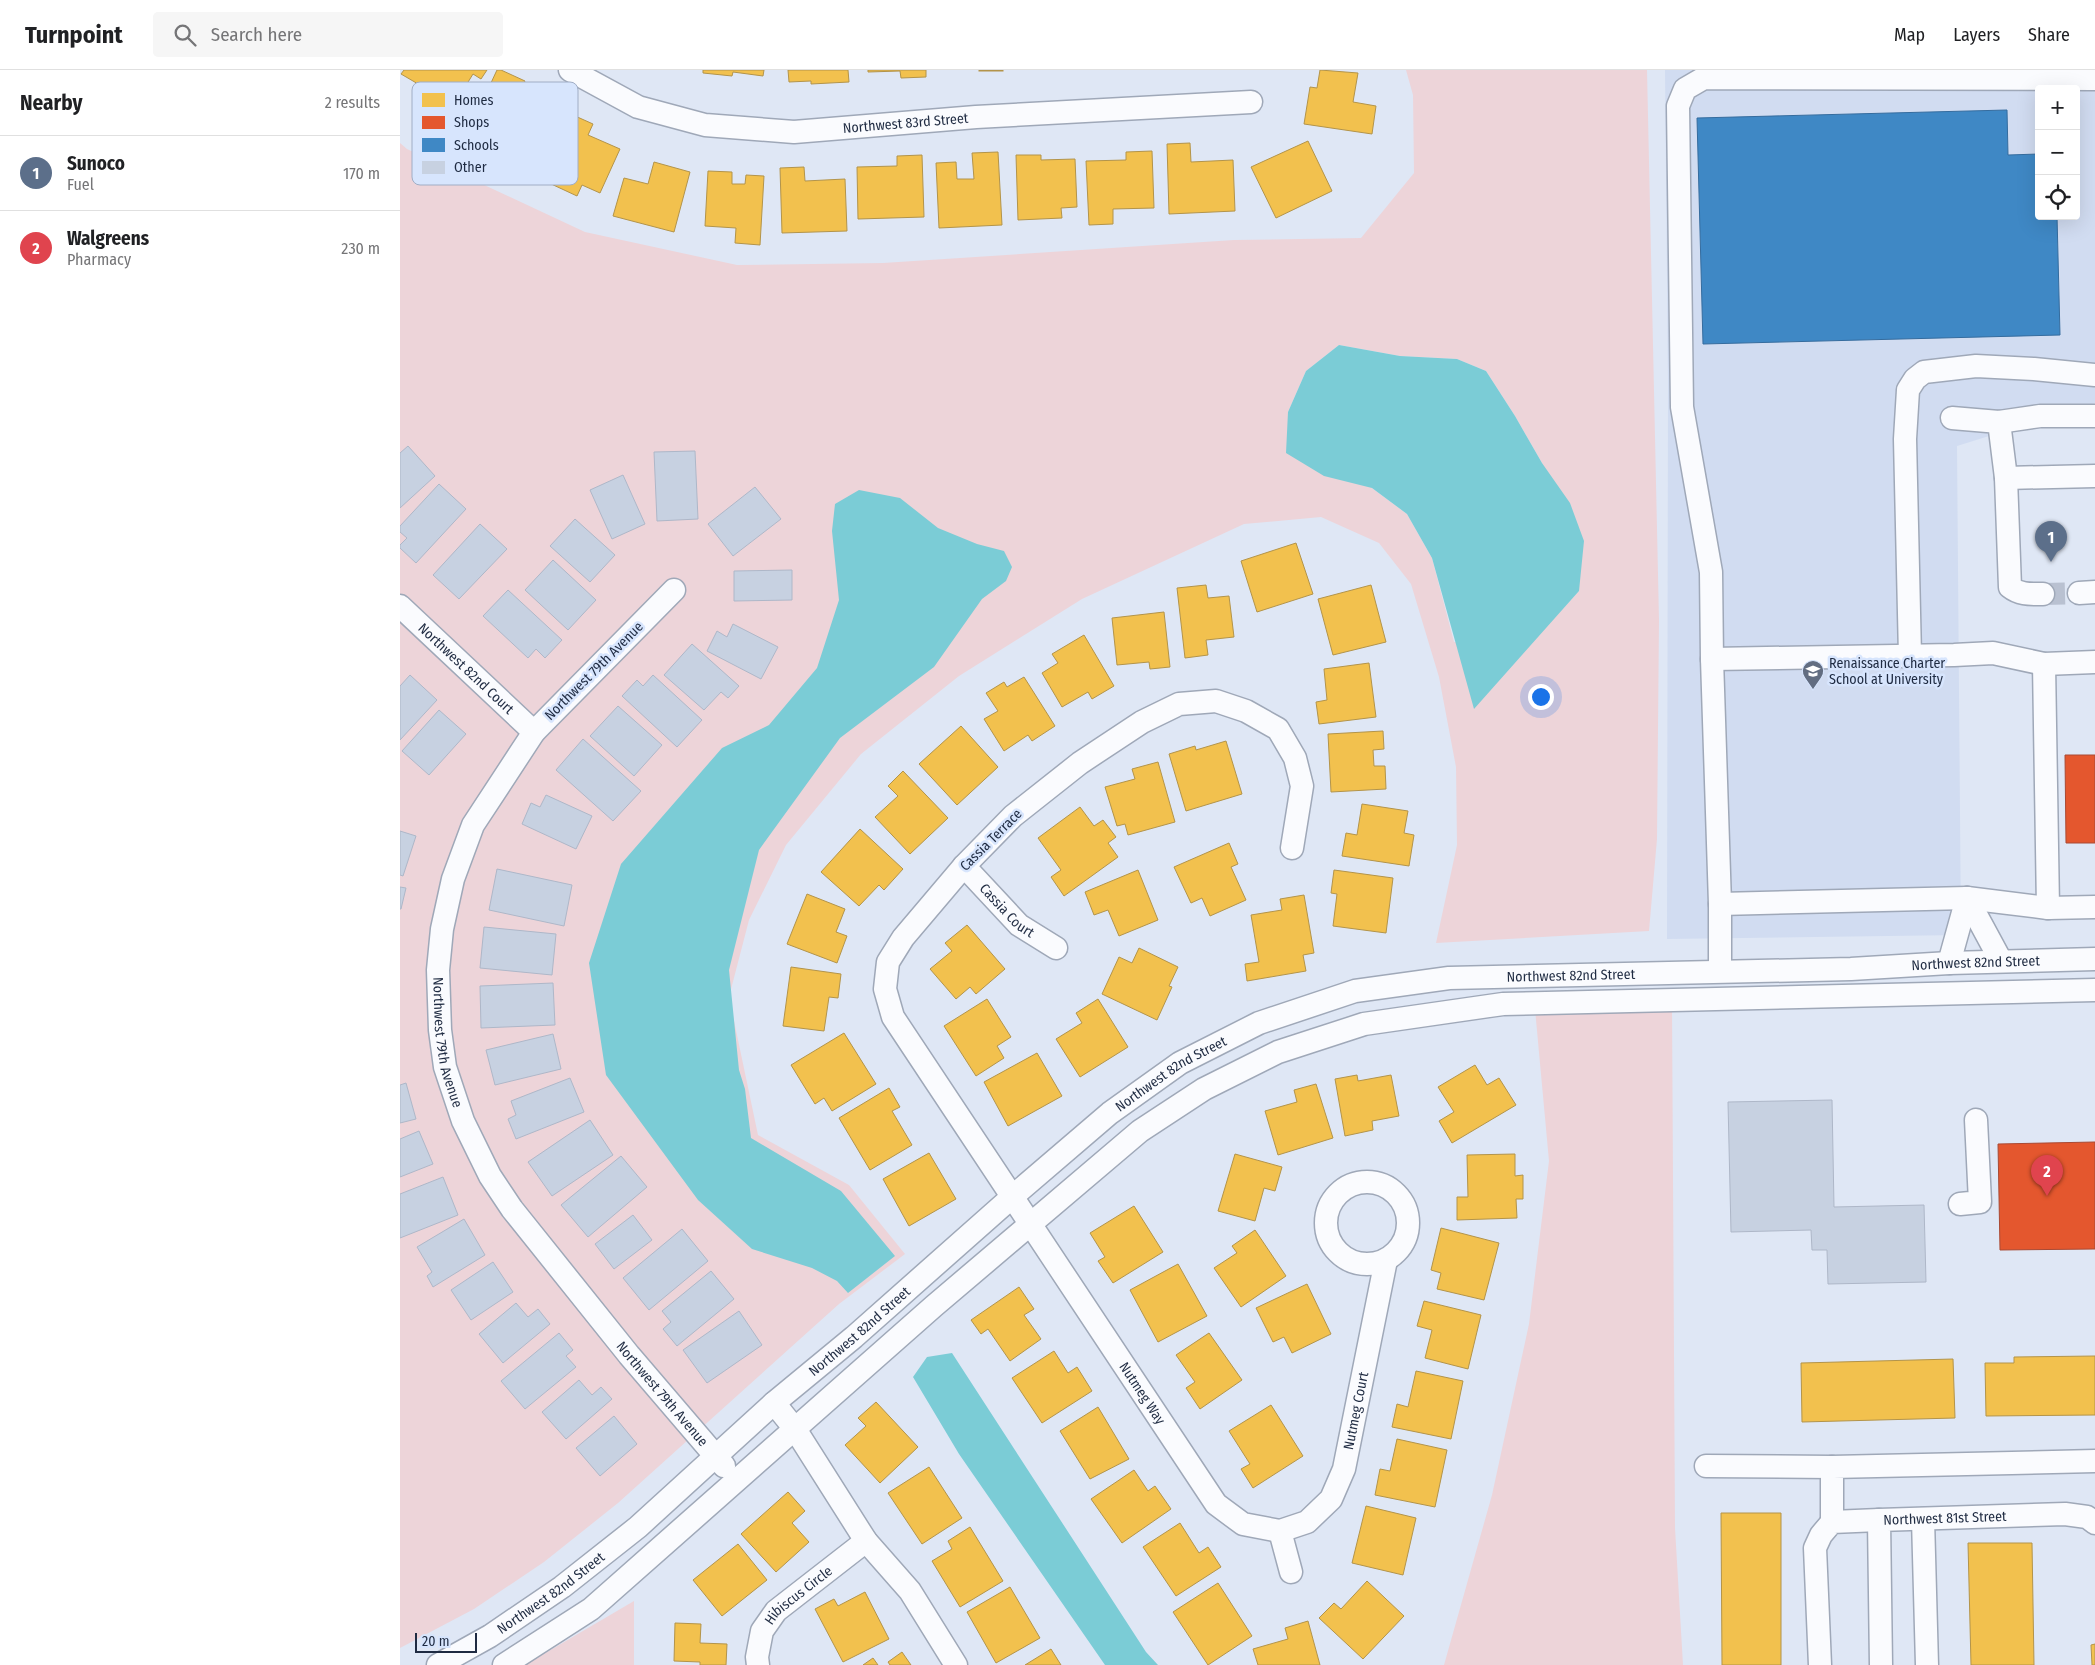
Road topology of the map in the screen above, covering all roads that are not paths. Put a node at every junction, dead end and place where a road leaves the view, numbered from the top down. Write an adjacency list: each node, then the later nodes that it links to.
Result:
1 (570, 70): 3 (street, Northwest 83rd Street)
2 (2095, 79): 14 (street)
3 (1252, 102)
4 (2095, 375): 13 (street)
5 (2095, 416): 7 (street)
6 (1952, 418): 7 (street)
7 (1999, 422): 9 (street)
8 (2095, 476): 9 (street)
9 (2006, 478): 11 (street)
10 (674, 590): 17 (street, Northwest 79th Avenue)
11 (2043, 594)
12 (400, 606): 17 (street, Northwest 82nd Court)
13 (1910, 656): 14 (street); 16 (street)
14 (1712, 659): 21 (street)
15 (2095, 662): 16 (street)
16 (2044, 664): 23 (street)
17 (534, 732): 37 (street, Northwest 79th Avenue)
18 (1292, 848): 19 (street, Cassia Terrace)
19 (964, 866): 24 (street, Cassia Court); 31 (street, Cassia Terrace)
20 (1967, 898): 21 (street); 23 (street); 26 (street); 27 (street)
21 (1720, 904): 28 (street)
22 (2095, 907): 23 (street)
23 (2048, 908)
24 (1056, 948)
25 (2095, 959): 26 (street, Northwest 82nd Street)
26 (2001, 961): 27 (street, Northwest 82nd Street)
27 (1949, 963): 28 (street, Northwest 82nd Street)
28 (1720, 972): 31 (street, Northwest 82nd Street)
29 (2095, 990): 33 (street, Northwest 82nd Street)
30 (1976, 1120): 32 (street)
31 (1012, 1197): 33 (street, Cassia Terrace); 35 (street, Northwest 82nd Street)
32 (1960, 1204)
33 (1030, 1224): 36 (street, Northwest 82nd Street); 46 (street, Nutmeg Way)
34 (1386, 1260): 46 (street, Nutmeg Court)
35 (774, 1403): 36 (street); 37 (street, Northwest 82nd Street)
36 (795, 1429): 41 (street, Northwest 82nd Street); 47 (street)
37 (715, 1456): 41 (street, Northwest 79th Avenue); 49 (street, Northwest 82nd Street)
38 (2095, 1461): 40 (street)
39 (1706, 1466): 40 (street)
40 (1832, 1467): 44 (street)
41 (736, 1479): 50 (street, Northwest 82nd Street)
42 (1923, 1519): 43 (street, Northwest 81st Street); 45 (street, Northwest 81st Street); 55 (street)
43 (1879, 1520): 44 (street); 54 (street, Northwest 81st Street)
44 (1832, 1522): 53 (street)
45 (2095, 1522)
46 (1280, 1530): 48 (street)
47 (866, 1541): 51 (street, Hibiscus Circle); 52 (street)
48 (1291, 1572)
49 (438, 1665)
50 (504, 1665)
51 (758, 1665)
52 (956, 1665)
53 (1820, 1665)
54 (1881, 1665)
55 (1927, 1665)

